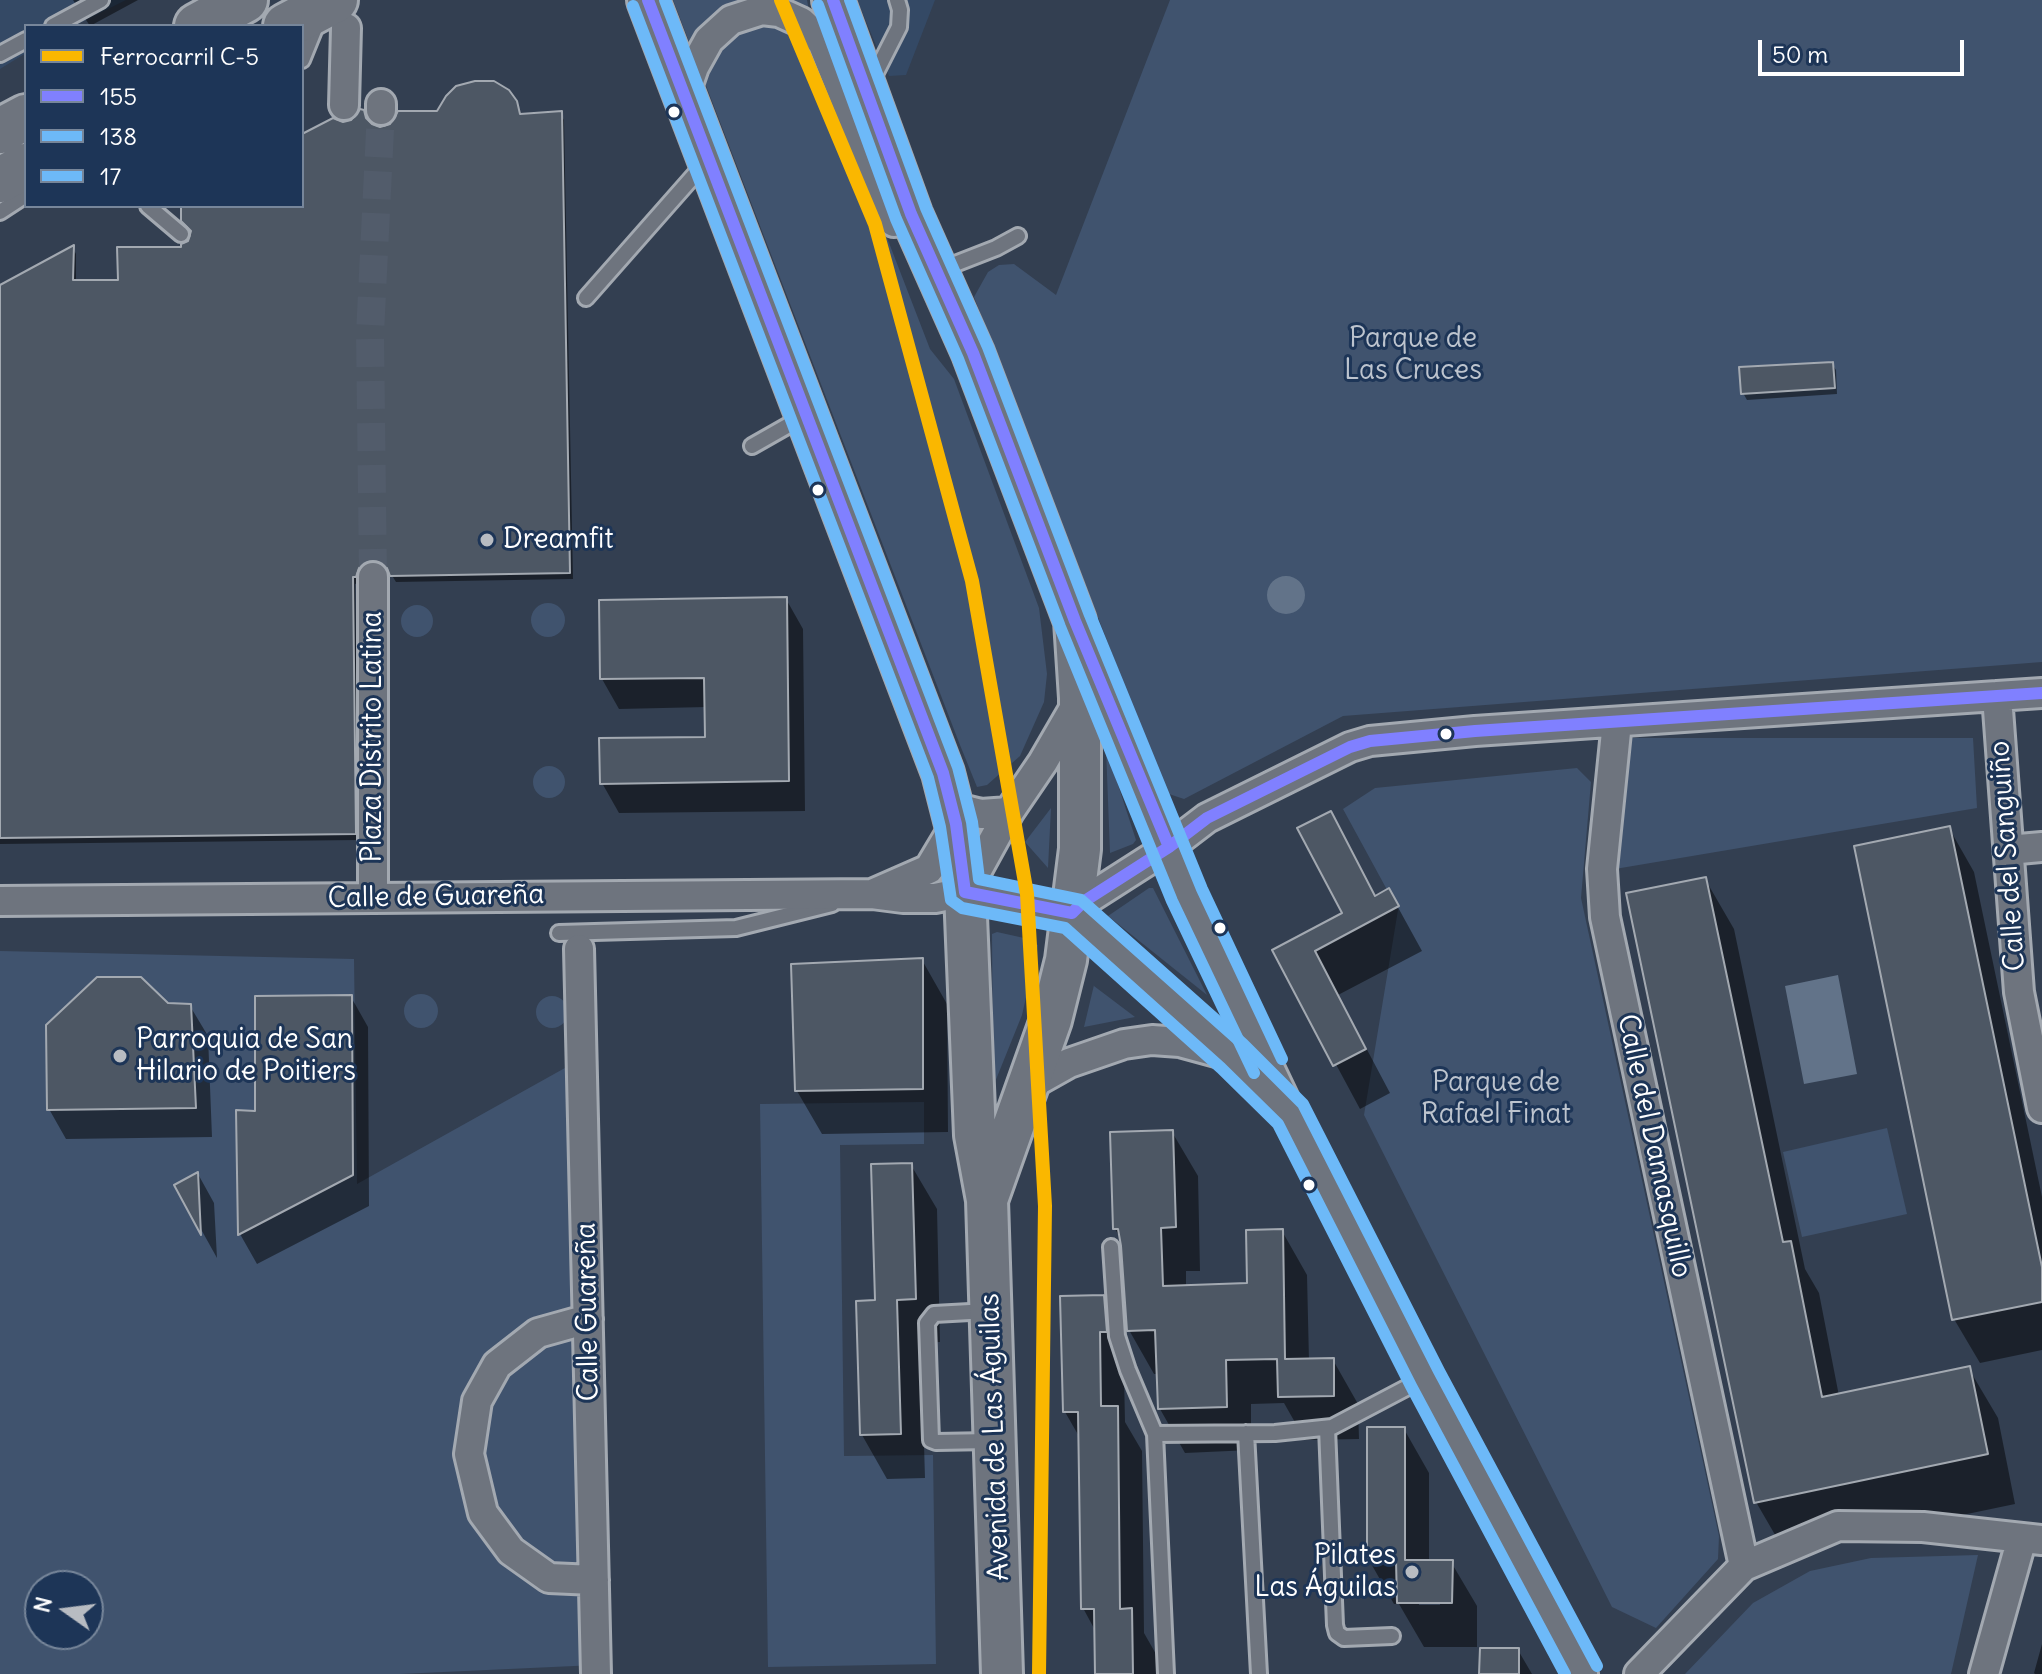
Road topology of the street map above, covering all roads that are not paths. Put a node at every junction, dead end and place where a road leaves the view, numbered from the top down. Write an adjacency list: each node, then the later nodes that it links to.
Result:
1 (101, 0): 7 (lane)
2 (245, 0): 8 (main road)
3 (648, 0): 14 (street, Avenida de Las Águilas)
4 (833, 0): 13 (street, Avenida de Las Águilas)
5 (897, 0): 13 (lane)
6 (336, 11): 9 (main road); 12 (lane); 15 (street)
7 (57, 24)
8 (201, 24)
9 (293, 24)
10 (24, 41): 11 (lane)
11 (0, 54)
12 (304, 57)
13 (866, 93): 26 (street, Avenida de Las Águilas)
14 (684, 96): 18 (street, Avenida de Las Águilas); 26 (street, Avenida de Las Águilas)
15 (344, 105)
16 (24, 118): 17 (main road)
17 (0, 131)
18 (708, 160): 27 (lane); 28 (street, Avenida de Las Águilas)
19 (24, 167): 20 (main road)
20 (0, 180)
21 (24, 196): 23 (lane)
22 (150, 208): 24 (lane)
23 (0, 212)
24 (181, 234)
25 (1018, 236): 26 (lane)
26 (937, 271): 31 (street, Avenida de Las Águilas)
27 (586, 298)
28 (806, 415): 29 (lane); 36 (street, Avenida de Las Águilas)
29 (752, 446)
30 (373, 577): 43 (street, Plaza Distrito Latina)
31 (1075, 621): 34 (street, Avenida de Las Águilas); 38 (street)
32 (2042, 693): 33 (street)
33 (1997, 696): 35 (street); 40 (street, Calle del Sanguiño)
34 (1080, 698): 37 (street); 45 (street, Avenida de Las Águilas)
35 (1617, 722): 38 (street); 62 (street, Calle del Damasquillo)
36 (953, 812): 37 (street); 41 (street, Avenida de Las Águilas); 42 (street, Calle de Guareña)
37 (1009, 812): 41 (street)
38 (1169, 847): 45 (street); 51 (street)
39 (2042, 847): 40 (street)
40 (2008, 850): 47 (street, Calle del Sanguiño)
41 (965, 892): 42 (street, Calle de Guareña); 45 (street); 52 (street, Avenida de Las Águilas)
42 (872, 894): 43 (street, Calle de Guareña); 46 (lane)
43 (373, 898): 44 (street, Calle de Guareña)
44 (0, 901)
45 (1072, 913): 48 (street); 49 (street, Avenida de Las Águilas)
46 (569, 941): 55 (street, Calle Guareña)
47 (2030, 991): 50 (street, Calle del Sanguiño)
48 (1232, 1056): 49 (street); 51 (street)
49 (1028, 1086): 52 (street, Avenida de Las Águilas)
50 (2042, 1108)
51 (1291, 1114): 56 (street)
52 (987, 1200): 54 (street, Avenida de Las Águilas)
53 (1111, 1247): 59 (lane)
54 (991, 1311): 60 (street, Avenida de Las Águilas); 60 (lane)
55 (588, 1319): 63 (street, Calle Guareña); 63 (street)
56 (1425, 1378): 57 (lane); 69 (street)
57 (1327, 1428): 58 (lane); 64 (lane)
58 (1246, 1433): 59 (lane); 68 (lane)
59 (1155, 1434): 67 (lane)
60 (995, 1441): 66 (street, Avenida de Las Águilas)
61 (2032, 1539): 62 (street); 71 (street)
62 (1744, 1566): 70 (street)
63 (594, 1580): 65 (street, Calle Guareña)
64 (1392, 1636)
65 (596, 1674)
66 (1002, 1674)
67 (1166, 1674)
68 (1259, 1674)
69 (1583, 1674)
70 (1639, 1674)
71 (1984, 1674)

